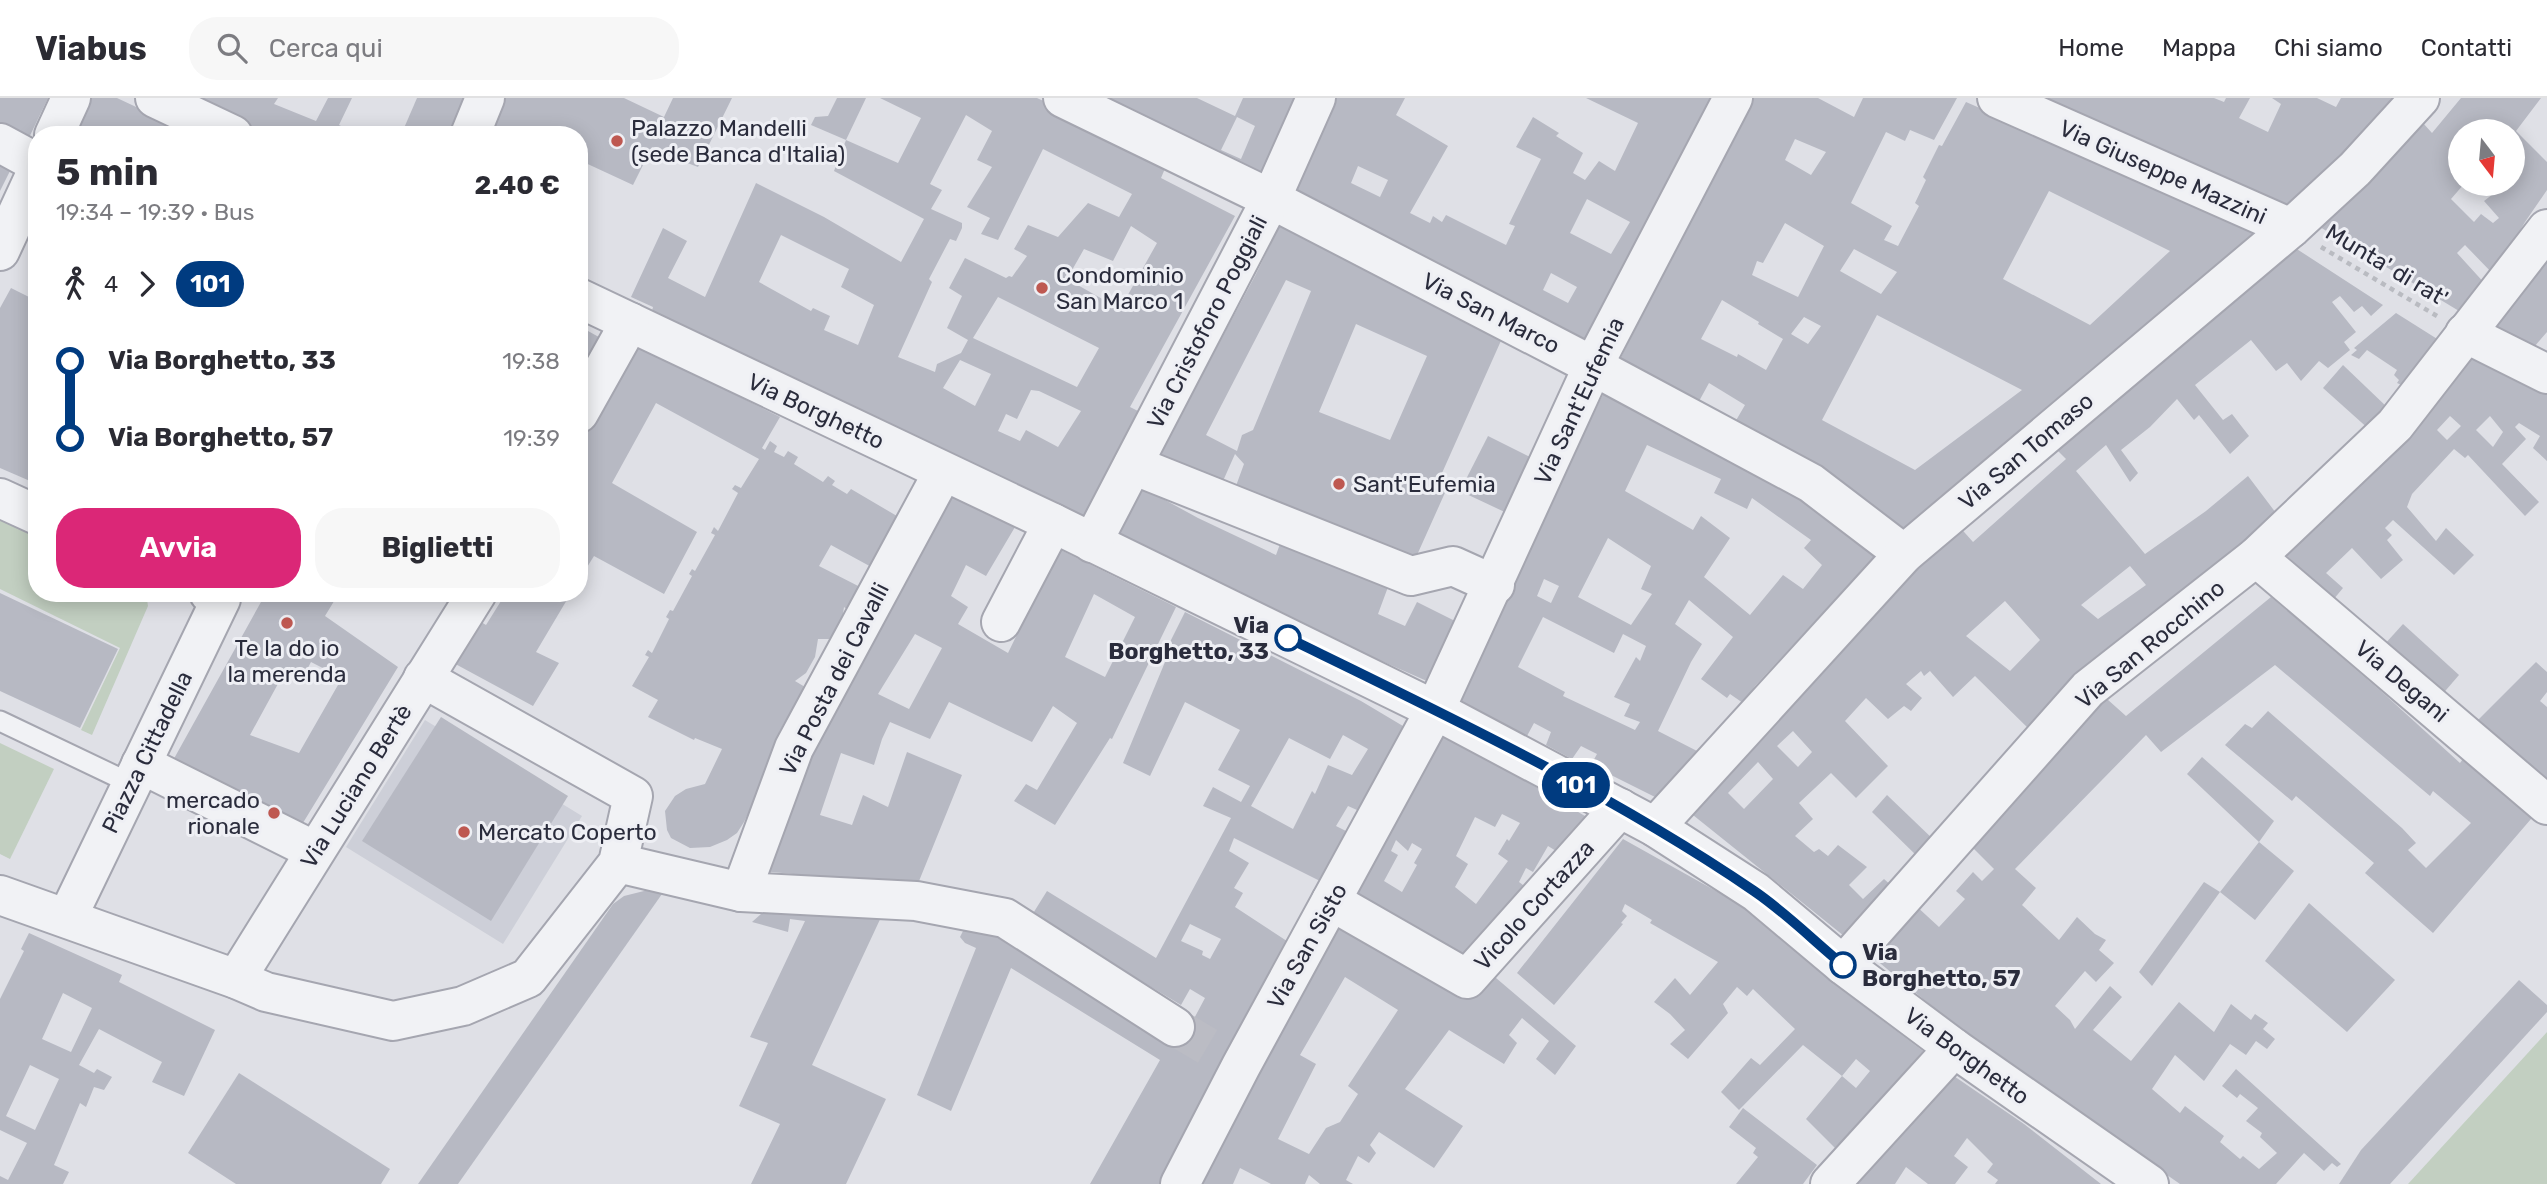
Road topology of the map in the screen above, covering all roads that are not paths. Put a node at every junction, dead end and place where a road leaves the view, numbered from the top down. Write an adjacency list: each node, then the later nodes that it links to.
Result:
1 (71, 98): 9 (street)
2 (155, 98): 10 (street)
3 (485, 98): 11 (street)
4 (1063, 98): 15 (street, Via San Marco)
5 (1316, 98): 15 (street, Via Cristoforo Poggiali)
6 (1733, 98): 22 (street, Via Sant'Eufemia)
7 (1997, 98): 16 (street, Via Giuseppe Mazzini)
8 (2420, 98): 16 (street, Via San Tomaso)
9 (58, 126)
10 (214, 126)
11 (474, 126)
12 (0, 143): 13 (street)
13 (28, 158)
14 (28, 190): 18 (street)
15 (1271, 199): 22 (street, Via San Marco); 25 (street, Via Cristoforo Poggiali)
16 (2291, 228): 31 (street, Via San Tomaso)
17 (2547, 229): 21 (street, Via San Rocchino)
18 (0, 251)
19 (588, 302): 20 (street, Via Borghetto)
20 (630, 323): 24 (street); 26 (street, Via Borghetto)
21 (2465, 332): 23 (street); 32 (street, Via San Rocchino)
22 (1593, 366): 31 (street, Via San Marco); 33 (street, Via Sant'Eufemia)
23 (2547, 374)
24 (588, 397)
25 (1133, 465): 30 (street, Via Cristoforo Poggiali); 33 (street)
26 (943, 472): 29 (street, Via Borghetto); 46 (street, Via Posta dei Cavalli)
27 (0, 498): 28 (street)
28 (28, 511)
29 (1053, 523): 30 (street, Via Borghetto); 36 (street)
30 (1092, 542): 38 (street, Via Borghetto)
31 (1904, 554): 43 (street, Via San Tomaso)
32 (2256, 557): 41 (street, Via Degani); 50 (street, Via San Rocchino)
33 (1495, 584): 38 (street, Via Sant'Eufemia)
34 (220, 602): 40 (street, Piazza Cittadella)
35 (471, 602): 37 (street, Via Luciano Bertè)
36 (1001, 622)
37 (423, 678): 44 (street, Via Luciano Bertè); 45 (street)
38 (1436, 710): 42 (street, Via Borghetto); 48 (street, Via San Sisto)
39 (0, 721): 40 (lane)
40 (137, 774): 44 (street); 49 (street, Piazza Cittadella)
41 (2547, 805)
42 (1620, 808): 43 (street, Via Borghetto); 48 (street, Vicolo Cortazza)
43 (1656, 827): 50 (street, Via Borghetto)
44 (316, 850): 51 (street, Via Luciano Bertè)
45 (618, 863): 46 (street); 51 (street)
46 (741, 892): 52 (street)
47 (0, 895): 49 (street)
48 (1331, 901): 54 (street, Via San Sisto)
49 (67, 918): 51 (street)
50 (1843, 965): 53 (street, Via Borghetto)
51 (236, 979)
52 (1175, 1027)
53 (1954, 1048): 55 (street); 56 (street, Via Borghetto)
54 (1180, 1184)
55 (1830, 1184)
56 (2148, 1184)

